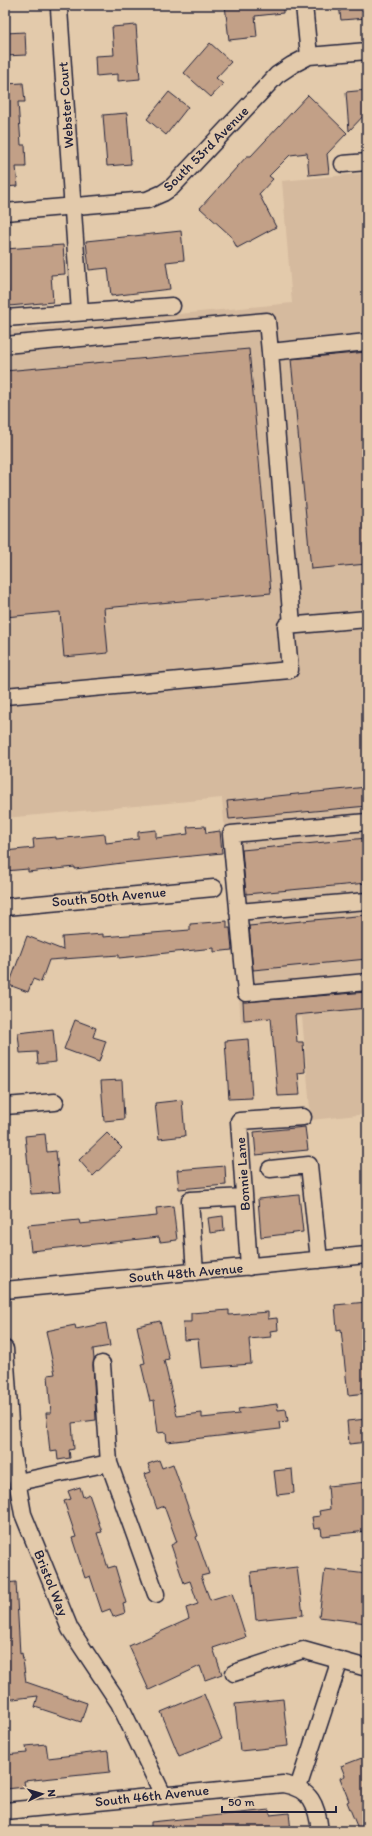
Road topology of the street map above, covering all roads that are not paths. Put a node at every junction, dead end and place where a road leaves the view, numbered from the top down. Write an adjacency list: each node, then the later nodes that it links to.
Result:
1 (61, 5): 7 (street, Webster Court)
2 (304, 5): 4 (street)
3 (367, 51): 4 (street, South 53rd Avenue)
4 (309, 56): 7 (street, South 53rd Avenue)
5 (367, 162): 6 (street)
6 (343, 164)
7 (72, 206): 8 (street, South 53rd Avenue); 10 (street, Webster Court)
8 (5, 212)
9 (172, 306): 10 (street)
10 (80, 312): 11 (street)
11 (5, 318)
12 (367, 342): 14 (street)
13 (5, 345): 14 (street)
14 (270, 352): 16 (street)
15 (367, 619): 16 (street)
16 (292, 626): 17 (street)
17 (5, 696)
18 (367, 822): 22 (street)
19 (214, 888): 21 (street, South 50th Avenue)
20 (367, 901): 22 (street)
21 (5, 907)
22 (238, 912): 23 (street)
23 (367, 982)
24 (55, 1102): 25 (street)
25 (5, 1106)
26 (304, 1117): 28 (street, Bonnie Lane)
27 (270, 1169): 30 (street)
28 (244, 1196): 31 (street, Bonnie Lane); 32 (street)
29 (367, 1255): 30 (street, South 48th Avenue)
30 (319, 1260): 31 (street, South 48th Avenue)
31 (249, 1267): 32 (street, South 48th Avenue)
32 (195, 1272): 33 (street, South 48th Avenue)
33 (5, 1290)
34 (5, 1349): 36 (street, Bristol Way)
35 (102, 1364): 37 (street)
36 (9, 1453): 38 (street, Bristol Way)
37 (109, 1464): 38 (street); 39 (street)
38 (18, 1482): 44 (street, Bristol Way)
39 (156, 1594)
40 (340, 1660): 41 (street); 42 (street); 43 (street)
41 (367, 1668)
42 (234, 1673)
43 (298, 1788): 44 (street, South 46th Avenue); 46 (street)
44 (163, 1795): 45 (street, South 46th Avenue)
45 (5, 1811)
46 (320, 1831)

